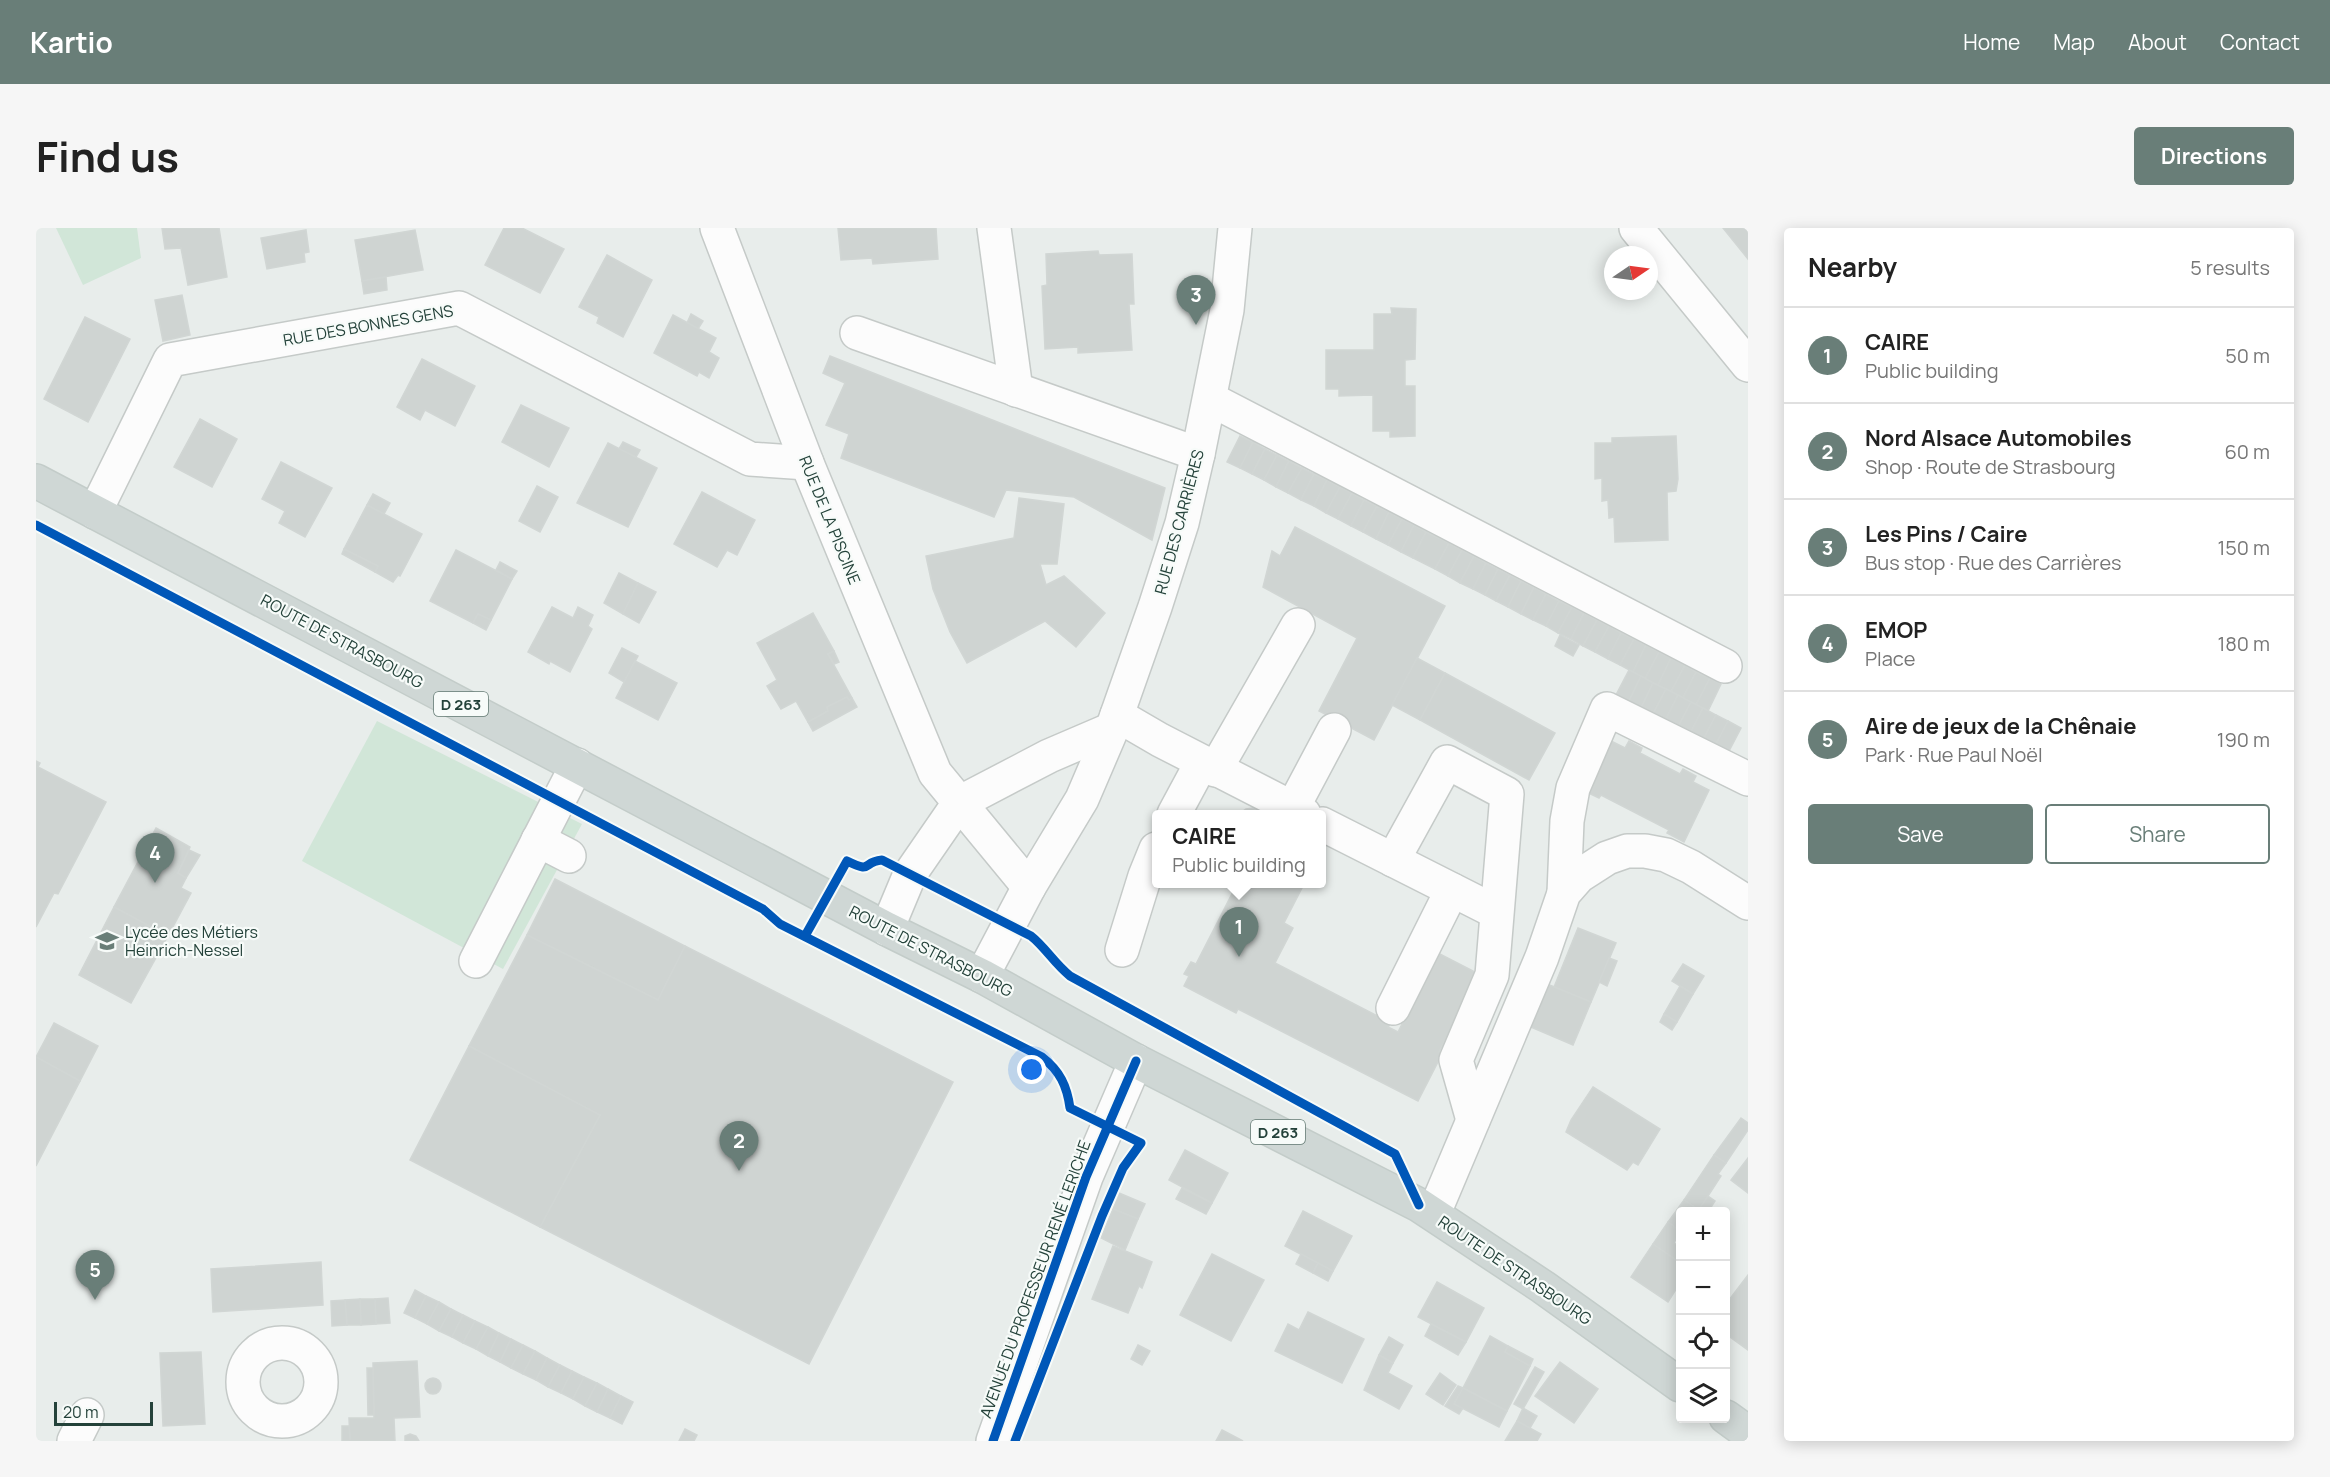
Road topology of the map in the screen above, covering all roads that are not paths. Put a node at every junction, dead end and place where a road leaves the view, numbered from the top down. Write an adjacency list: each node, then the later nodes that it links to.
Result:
1 (717, 228): 12 (street, RUE DE LA PISCINE)
2 (994, 228): 9 (street)
3 (1235, 228): 6 (street, RUE DES CARRIÈRES)
4 (1258, 228): 6 (street, RUE DES CARRIÈRES)
5 (1637, 228): 8 (street)
6 (1227, 310): 10 (street, RUE DES CARRIÈRES)
7 (857, 333): 9 (street)
8 (1748, 365)
9 (1016, 390): 11 (street)
10 (1210, 399): 11 (street, RUE DES CARRIÈRES); 16 (street)
11 (1198, 454): 17 (street, RUE DES CARRIÈRES)
12 (807, 463): 14 (street, RUE DES BONNES GENS); 22 (street, RUE DE LA PISCINE)
13 (36, 481): 14 (main road, ROUTE DE STRASBOURG / D 263)
14 (95, 512): 19 (main road, ROUTE DE STRASBOURG / D 263)
15 (1298, 625): 20 (street)
16 (1725, 666)
17 (1115, 722): 20 (street); 22 (street); 31 (street, RUE DES CARRIÈRES)
18 (1334, 730): 25 (street)
19 (577, 765): 27 (street); 36 (main road, ROUTE DE STRASBOURG / D 263)
20 (1208, 766): 23 (street); 24 (street)
21 (1748, 779): 33 (street)
22 (959, 803): 31 (street, RUE DE LA PISCINE); 36 (street)
23 (1177, 810)
24 (1294, 810)
25 (1299, 810)
26 (1326, 826): 30 (street)
27 (538, 840): 28 (street); 38 (street)
28 (569, 856)
29 (1152, 859): 37 (street)
30 (1393, 860): 32 (street); 35 (street)
31 (1029, 887): 39 (street, RUE DES CARRIÈRES)
32 (1452, 890): 35 (street); 40 (street)
33 (1564, 893): 34 (street); 42 (street)
34 (1748, 903)
35 (1496, 912): 42 (street)
36 (887, 929): 39 (main road, ROUTE DE STRASBOURG / D 263)
37 (1122, 950)
38 (476, 961)
39 (982, 976): 41 (main road, ROUTE DE STRASBOURG / D 263)
40 (1393, 1008)
41 (1136, 1061): 43 (main road, ROUTE DE STRASBOURG / D 263); 47 (street, AVENUE DU PROFESSEUR RENÉ LERICHE)
42 (1473, 1120): 43 (street)
43 (1434, 1213): 44 (main road, ROUTE DE STRASBOURG / D 263)
44 (1676, 1382)
45 (1730, 1420): 46 (main road)
46 (1748, 1433)
47 (998, 1439)

